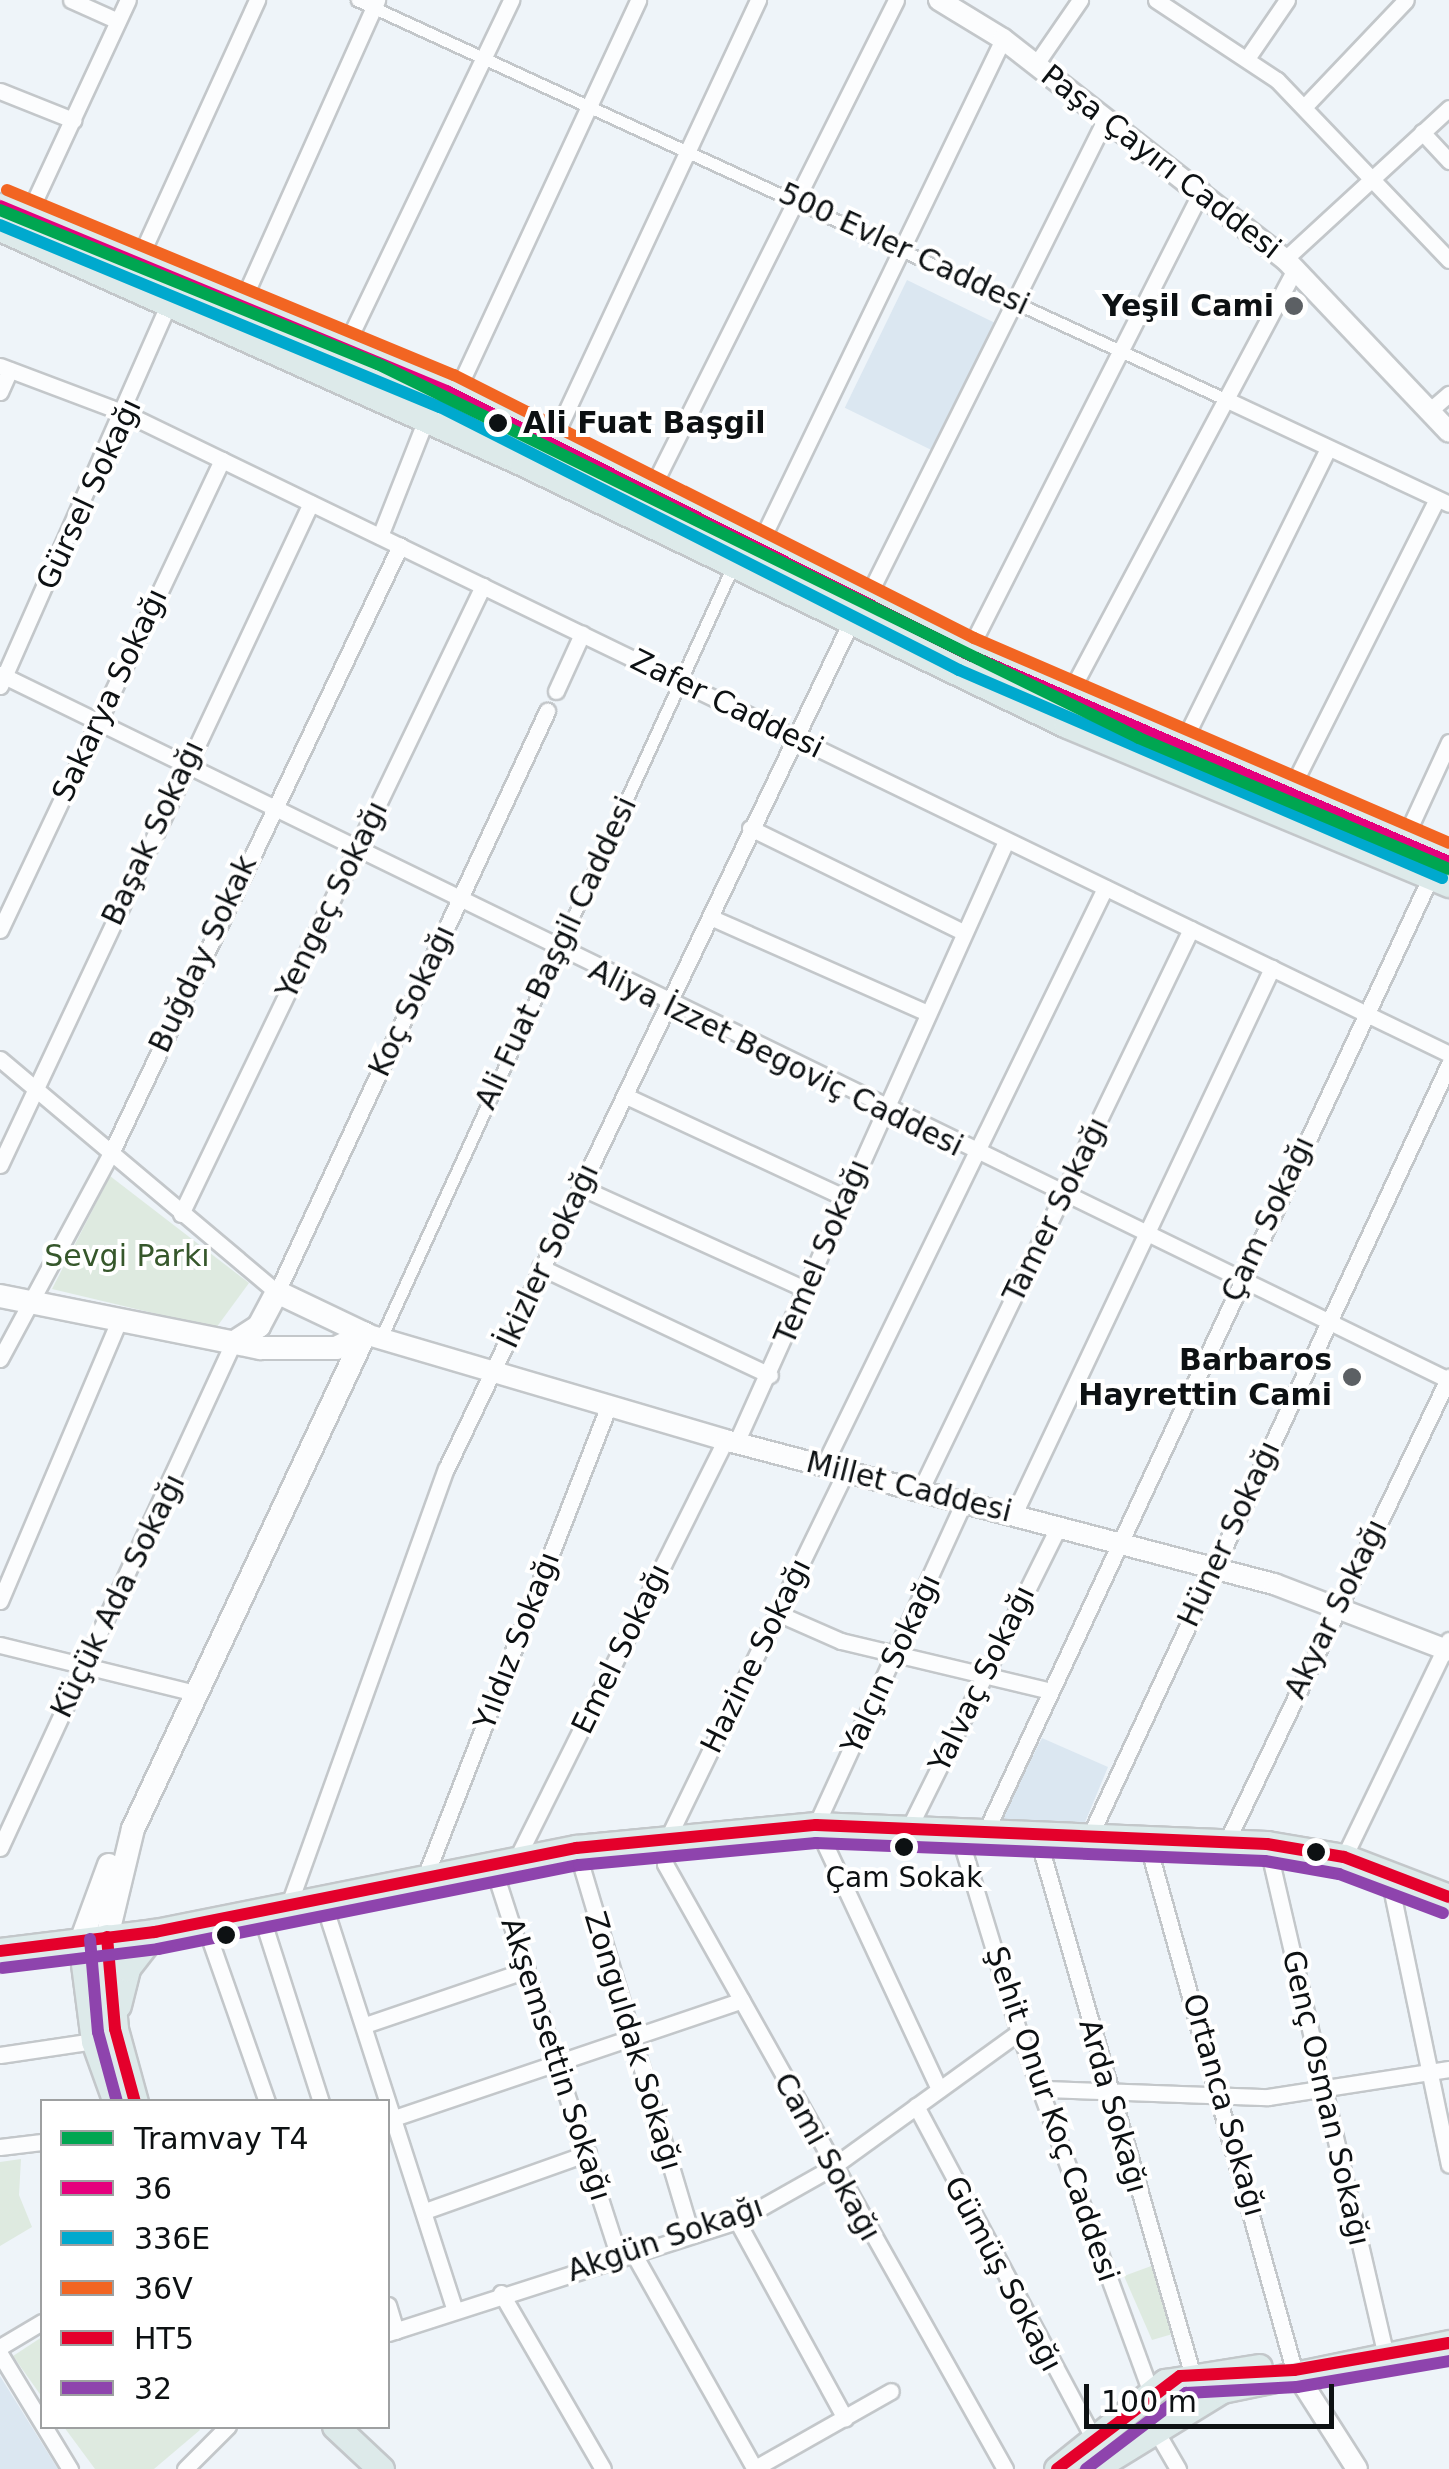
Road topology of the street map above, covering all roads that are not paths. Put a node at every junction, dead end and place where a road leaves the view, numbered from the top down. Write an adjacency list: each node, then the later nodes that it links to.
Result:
1 (71, 0): 15 (street)
2 (128, 0): 15 (street)
3 (257, 0): 36 (street)
4 (356, 0): 14 (street, 500 Evler Caddesi)
5 (511, 0): 18 (street)
6 (638, 0): 22 (street)
7 (758, 0): 27 (street)
8 (896, 0): 31 (street)
9 (939, 0): 16 (street, Paşa Çayırı Caddesi)
10 (1080, 0): 19 (street)
11 (1156, 0): 17 (street)
12 (1286, 0): 17 (street)
13 (1406, 0): 21 (street)
14 (376, 4): 18 (street, 500 Evler Caddesi); 42 (street)
15 (118, 21): 25 (street)
16 (1003, 39): 19 (street, Paşa Çayırı Caddesi); 35 (street)
17 (1248, 57): 21 (street)
18 (484, 61): 22 (street, 500 Evler Caddesi); 43 (street)
19 (1036, 64): 24 (street, Paşa Çayırı Caddesi)
20 (0, 91): 25 (street)
21 (1304, 106): 29 (street)
22 (587, 107): 27 (street, 500 Evler Caddesi); 47 (street)
23 (1449, 108): 26 (street)
24 (1106, 118): 30 (street, Paşa Çayırı Caddesi); 41 (street, İkizler Sokağı)
25 (73, 120): 33 (street)
26 (1422, 132): 28 (street); 29 (street)
27 (692, 153): 31 (street, 500 Evler Caddesi); 54 (street)
28 (1449, 161)
29 (1371, 178): 37 (street); 38 (street)
30 (1202, 190): 38 (street, Paşa Çayırı Caddesi); 44 (street)
31 (799, 200): 35 (street, 500 Evler Caddesi); 58 (street)
32 (0, 206): 33 (main road)
33 (28, 216): 36 (main road)
34 (0, 228): 40 (main road)
35 (903, 248): 41 (street, 500 Evler Caddesi); 63 (street)
36 (139, 259): 39 (main road)
37 (1449, 260)
38 (1290, 264): 49 (street); 50 (street, Paşa Çayırı Caddesi)
39 (206, 287): 40 (main road); 42 (main road)
40 (171, 299): 51 (street, Gürsel Sokağı); 52 (main road)
41 (1016, 300): 44 (street, 500 Evler Caddesi); 66 (street, İkizler Sokağı)
42 (242, 302): 43 (main road)
43 (344, 348): 47 (main road)
44 (1122, 350): 49 (street, 500 Evler Caddesi); 68 (street)
45 (5, 368): 46 (street); 51 (street, Zafer Caddesi)
46 (0, 392)
47 (451, 393): 52 (main road); 54 (main road)
48 (1449, 394): 50 (street)
49 (1225, 399): 55 (street, 500 Evler Caddesi); 72 (street)
50 (1428, 412): 53 (street, Paşa Çayırı Caddesi)
51 (127, 414): 56 (street, Zafer Caddesi); 69 (street, Gürsel Sokağı)
52 (426, 419): 57 (main road); 61 (street)
53 (1449, 432)
54 (551, 444): 57 (main road); 58 (main road)
55 (1328, 449): 59 (street, 500 Evler Caddesi); 77 (street)
56 (222, 460): 60 (street, Zafer Caddesi); 74 (street, Sakarya Sokağı)
57 (521, 462): 64 (main road)
58 (650, 494): 63 (main road)
59 (1443, 501): 79 (street)
60 (311, 504): 61 (street, Zafer Caddesi); 78 (street, Başak Sokağı)
61 (380, 536): 62 (street, Zafer Caddesi)
62 (400, 546): 65 (street, Zafer Caddesi); 80 (street, Buğday Sokak)
63 (758, 547): 66 (main road)
64 (732, 568): 66 (main road); 70 (street, Ali Fuat Başgil Caddesi)
65 (483, 586): 67 (street, Zafer Caddesi); 83 (street, Yengeç Sokağı)
66 (857, 614): 68 (main road); 75 (street, İkizler Sokağı); 84 (main road)
67 (582, 634): 70 (street, Zafer Caddesi); 71 (street)
68 (968, 654): 72 (main road)
69 (2, 679): 74 (street, Aliya İzzet Begoviç Caddesi)
70 (681, 680): 75 (street, Zafer Caddesi); 91 (street, Ali Fuat Başgil Caddesi)
71 (556, 691)
72 (1066, 700): 77 (main road)
73 (547, 710): 86 (street, Koç Sokağı)
74 (96, 723): 78 (street, Aliya İzzet Begoviç Caddesi); 89 (street, Sakarya Sokağı)
75 (798, 738): 81 (street, İkizler Sokağı); 82 (street, Zafer Caddesi)
76 (1449, 742): 84 (street, Çam Sokağı)
77 (1180, 748): 79 (main road)
78 (183, 766): 80 (street, Aliya İzzet Begoviç Caddesi); 99 (street, Başak Sokağı)
79 (1288, 793): 84 (main road)
80 (270, 808): 83 (street, Aliya İzzet Begoviç Caddesi); 102 (street, Buğday Sokak)
81 (750, 828): 87 (street, İkizler Sokağı); 90 (street)
82 (1006, 841): 85 (street, Zafer Caddesi); 90 (street, Temel Sokağı)
83 (356, 852): 86 (street, Aliya İzzet Begoviç Caddesi); 108 (street, Yengeç Sokağı)
84 (1428, 866): 95 (street, Çam Sokağı)
85 (1105, 888): 88 (street, Zafer Caddesi); 103 (street)
86 (458, 904): 91 (street, Aliya İzzet Begoviç Caddesi); 115 (street, Koç Sokağı)
87 (710, 917): 93 (street, İkizler Sokağı); 94 (street)
88 (1191, 929): 92 (street, Zafer Caddesi); 106 (street, Tamer Sokağı)
89 (0, 930)
90 (959, 930): 94 (street, Temel Sokağı)
91 (557, 951): 93 (street, Aliya İzzet Begoviç Caddesi); 118 (street, Ali Fuat Başgil Caddesi)
92 (1272, 968): 95 (street, Zafer Caddesi); 109 (street)
93 (666, 1006): 100 (street, İkizler Sokağı); 101 (street, Aliya İzzet Begoviç Caddesi)
94 (923, 1012): 101 (street, Temel Sokağı)
95 (1365, 1013): 96 (street, Zafer Caddesi); 111 (street, Çam Sokağı)
96 (1449, 1054)
97 (0, 1059): 99 (street)
98 (1449, 1064): 117 (street, Hüner Sokağı)
99 (38, 1087): 102 (street); 104 (street, Başak Sokağı)
100 (626, 1096): 105 (street, İkizler Sokağı); 107 (street)
101 (884, 1107): 103 (street, Aliya İzzet Begoviç Caddesi); 107 (street, Temel Sokağı)
102 (110, 1155): 108 (street); 114 (street, Buğday Sokak)
103 (975, 1155): 106 (street, Aliya İzzet Begoviç Caddesi); 129 (street)
104 (0, 1165)
105 (580, 1187): 110 (street, İkizler Sokağı); 112 (street)
106 (1062, 1196): 109 (street, Aliya İzzet Begoviç Caddesi); 131 (street, Tamer Sokağı)
107 (846, 1198): 112 (street, Temel Sokağı)
108 (181, 1214): 115 (street)
109 (1143, 1236): 111 (street, Aliya İzzet Begoviç Caddesi); 133 (street)
110 (540, 1266): 123 (street, İkizler Sokağı); 124 (street)
111 (1239, 1282): 117 (street, Aliya İzzet Begoviç Caddesi); 135 (street, Çam Sokağı)
112 (805, 1290): 124 (street, Temel Sokağı)
113 (0, 1296): 114 (main road)
114 (30, 1302): 116 (main road); 122 (street, Buğday Sokak)
115 (273, 1303): 118 (main road); 119 (main road); 120 (main road)
116 (119, 1321): 119 (main road); 137 (street)
117 (1326, 1324): 125 (street, Aliya İzzet Begoviç Caddesi); 136 (street, Hüner Sokağı)
118 (373, 1336): 121 (main road); 123 (street, Millet Caddesi); 126 (main road, Ali Fuat Başgil Caddesi)
119 (233, 1343): 120 (main road); 143 (street, Küçük Ada Sokağı)
120 (278, 1348): 121 (main road)
121 (322, 1348): 126 (main road)
122 (0, 1359)
123 (494, 1370): 127 (street, Millet Caddesi); 164 (street, İkizler Sokağı)
124 (770, 1374): 128 (street, Temel Sokağı)
125 (1449, 1379): 138 (street, Akyar Sokağı)
126 (338, 1396): 146 (main road, Ali Fuat Başgil Caddesi)
127 (609, 1406): 128 (street, Millet Caddesi); 161 (street, Yıldız Sokağı)
128 (730, 1442): 129 (street, Millet Caddesi); 159 (street, Emel Sokağı)
129 (824, 1465): 130 (street, Millet Caddesi)
130 (846, 1471): 131 (street, Millet Caddesi); 139 (street, Hazine Sokağı)
131 (920, 1490): 132 (street, Millet Caddesi)
132 (964, 1502): 133 (street, Millet Caddesi); 142 (street, Yalçın Sokağı)
133 (1014, 1514): 134 (street, Millet Caddesi)
134 (1059, 1526): 135 (street, Millet Caddesi); 144 (street, Yalvaç Sokağı)
135 (1116, 1542): 136 (street, Millet Caddesi); 145 (street, Çam Sokağı)
136 (1213, 1567): 138 (street, Millet Caddesi); 152 (street, Hüner Sokağı)
137 (0, 1601)
138 (1337, 1607): 141 (street, Millet Caddesi); 154 (street, Akyar Sokağı)
139 (777, 1613): 142 (street); 151 (street, Hazine Sokağı)
140 (0, 1645): 143 (street)
141 (1448, 1646): 158 (street)
142 (897, 1656): 144 (street); 147 (street, Yalçın Sokağı)
143 (82, 1666): 146 (street); 156 (street, Küçük Ada Sokağı)
144 (982, 1675): 145 (street); 148 (street, Yalvaç Sokağı)
145 (1047, 1690): 149 (street, Çam Sokağı)
146 (194, 1693): 168 (main road, Ali Fuat Başgil Caddesi)
147 (816, 1825): 148 (main road); 151 (main road); 180 (street)
148 (906, 1833): 149 (main road)
149 (971, 1835): 150 (main road); 173 (street, Şehit Onur Koç Caddesi)
150 (1038, 1838): 152 (main road); 182 (street, Arda Sokağı)
151 (666, 1840): 157 (main road); 171 (street, Cami Sokağı)
152 (1087, 1842): 153 (main road)
153 (1147, 1842): 154 (main road); 184 (street, Ortanca Sokağı)
154 (1226, 1843): 155 (main road)
155 (1267, 1844): 158 (main road); 183 (street, Genç Osman Sokağı)
156 (0, 1848)
157 (576, 1848): 159 (main road); 175 (street, Zonguldak Sokağı)
158 (1344, 1857): 160 (main road)
159 (504, 1861): 161 (main road); 170 (street, Akşemsettin Sokağı)
160 (1388, 1874): 162 (main road); 179 (street)
161 (425, 1877): 163 (main road)
162 (1447, 1892)
163 (322, 1899): 164 (main road); 172 (street)
164 (288, 1907): 165 (main road)
165 (260, 1912): 166 (main road); 188 (street)
166 (204, 1923): 167 (main road); 187 (street)
167 (155, 1932): 168 (main road); 174 (main road)
168 (94, 1939): 169 (main road); 174 (main road)
169 (0, 1951)
170 (527, 1970): 172 (street); 177 (street, Akşemsettin Sokağı)
171 (742, 2000): 175 (street); 197 (street, Cami Sokağı)
172 (365, 2026): 189 (street)
173 (1020, 2032): 180 (street, Akgün Sokağı); 181 (street, Şehit Onur Koç Caddesi)
174 (105, 2035): 176 (street); 185 (main road); 186 (main road)
175 (631, 2040): 177 (street); 200 (street, Zonguldak Sokağı)
176 (0, 2054)
177 (558, 2062): 192 (street); 195 (street, Akşemsettin Sokağı)
178 (1449, 2069): 179 (street)
179 (1430, 2074): 183 (street); 196 (street)
180 (939, 2089): 191 (street, Akgün Sokağı)
181 (1046, 2089): 182 (street); 212 (street, Şehit Onur Koç Caddesi)
182 (1108, 2092): 184 (street); 210 (street, Arda Sokağı)
183 (1324, 2093): 184 (street); 208 (street, Genç Osman Sokağı)
184 (1225, 2096): 209 (street, Ortanca Sokağı)
185 (116, 2099)
186 (134, 2099)
187 (267, 2099)
188 (321, 2099)
189 (388, 2099)
190 (390, 2105): 192 (street)
191 (916, 2106): 197 (street, Akgün Sokağı); 221 (street, Gümüş Sokağı)
192 (394, 2118): 198 (street)
193 (40, 2142): 194 (street)
194 (0, 2148)
195 (588, 2153): 198 (street); 201 (street, Akşemsettin Sokağı)
196 (1449, 2164)
197 (831, 2168): 199 (street, Akgün Sokağı); 228 (street, Cami Sokağı)
198 (425, 2211): 203 (street)
199 (737, 2221): 200 (street, Akgün Sokağı); 215 (street)
200 (691, 2233): 201 (street, Akgün Sokağı)
201 (625, 2253): 202 (street, Akgün Sokağı); 223 (street, Akşemsettin Sokağı)
202 (501, 2293): 203 (street, Akgün Sokağı); 227 (street)
203 (455, 2310): 205 (street, Akgün Sokağı)
204 (40, 2323): 207 (street)
205 (392, 2332)
206 (1448, 2344): 208 (main road)
207 (0, 2350): 214 (street)
208 (1385, 2352): 209 (main road)
209 (1294, 2370): 210 (main road); 213 (main road); 232 (street)
210 (1192, 2373): 212 (main road)
211 (892, 2391): 215 (street)
212 (1152, 2391): 213 (main road); 220 (main road); 221 (main road)
213 (1181, 2413): 220 (main road)
214 (40, 2418)
215 (845, 2418): 223 (street)
216 (46, 2429): 224 (street)
217 (225, 2429): 222 (street)
218 (338, 2429): 225 (main road)
219 (361, 2429): 226 (main road)
220 (1156, 2430): 230 (main road); 231 (street)
221 (1094, 2440): 229 (main road)
222 (192, 2467)
223 (755, 2468)
224 (70, 2469)
225 (381, 2469)
226 (404, 2469)
227 (603, 2469)
228 (1005, 2469)
229 (1057, 2469)
230 (1092, 2469)
231 (1178, 2469)
232 (1357, 2469)

